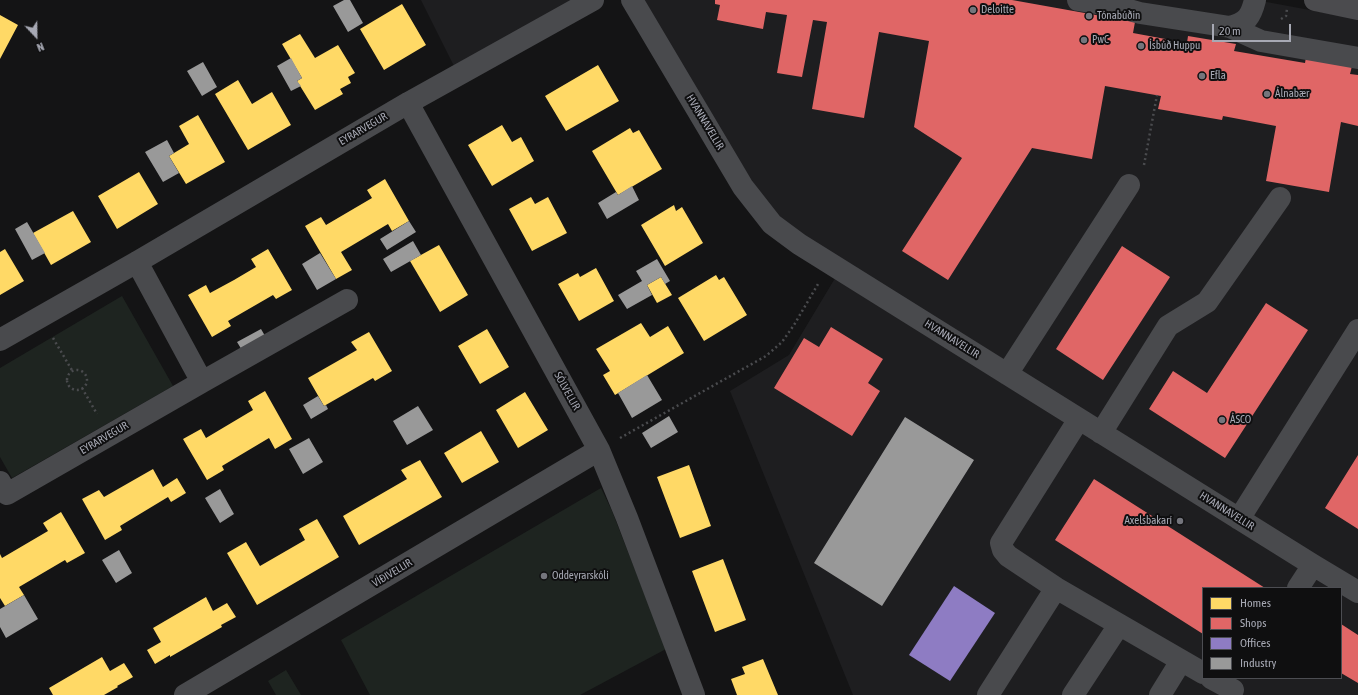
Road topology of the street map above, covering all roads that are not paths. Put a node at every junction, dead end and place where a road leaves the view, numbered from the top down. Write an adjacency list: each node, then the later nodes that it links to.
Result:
1 (592, 0): 9 (street, EYRARVEGUR)
2 (632, 0): 16 (street, HVANNAVELLIR)
3 (1078, 0): 7 (street)
4 (1255, 0): 7 (street)
5 (1314, 0): 6 (highway)
6 (1358, 9)
7 (1230, 27): 8 (street)
8 (1358, 58)
9 (408, 102): 12 (street, EYRARVEGUR); 20 (street, SÓLVELLIR)
10 (1129, 185): 16 (street)
11 (1280, 198): 19 (street)
12 (137, 262): 15 (street, EYRARVEGUR); 17 (street)
13 (348, 300): 17 (street, EYRARVEGUR)
14 (1358, 330): 22 (street)
15 (0, 340)
16 (1007, 374): 18 (street, HVANNAVELLIR)
17 (202, 382): 21 (street, EYRARVEGUR)
18 (1079, 418): 19 (street, HVANNAVELLIR); 25 (street)
19 (1101, 433): 22 (street, HVANNAVELLIR)
20 (599, 450): 32 (street, VÍÐIVELLIR); 33 (street, SÓLVELLIR)
21 (2, 492)
22 (1239, 519): 23 (street, HVANNAVELLIR)
23 (1313, 565): 24 (street); 26 (street, HVANNAVELLIR)
24 (1299, 587)
25 (1056, 588): 27 (street); 34 (street)
26 (1358, 592)
27 (1119, 625): 28 (street); 35 (street)
28 (1181, 661): 29 (street); 36 (street)
29 (1202, 672)
30 (1214, 679): 31 (street)
31 (1235, 688)
32 (185, 695)
33 (694, 695)
34 (988, 695)
35 (1073, 695)
36 (1160, 695)

